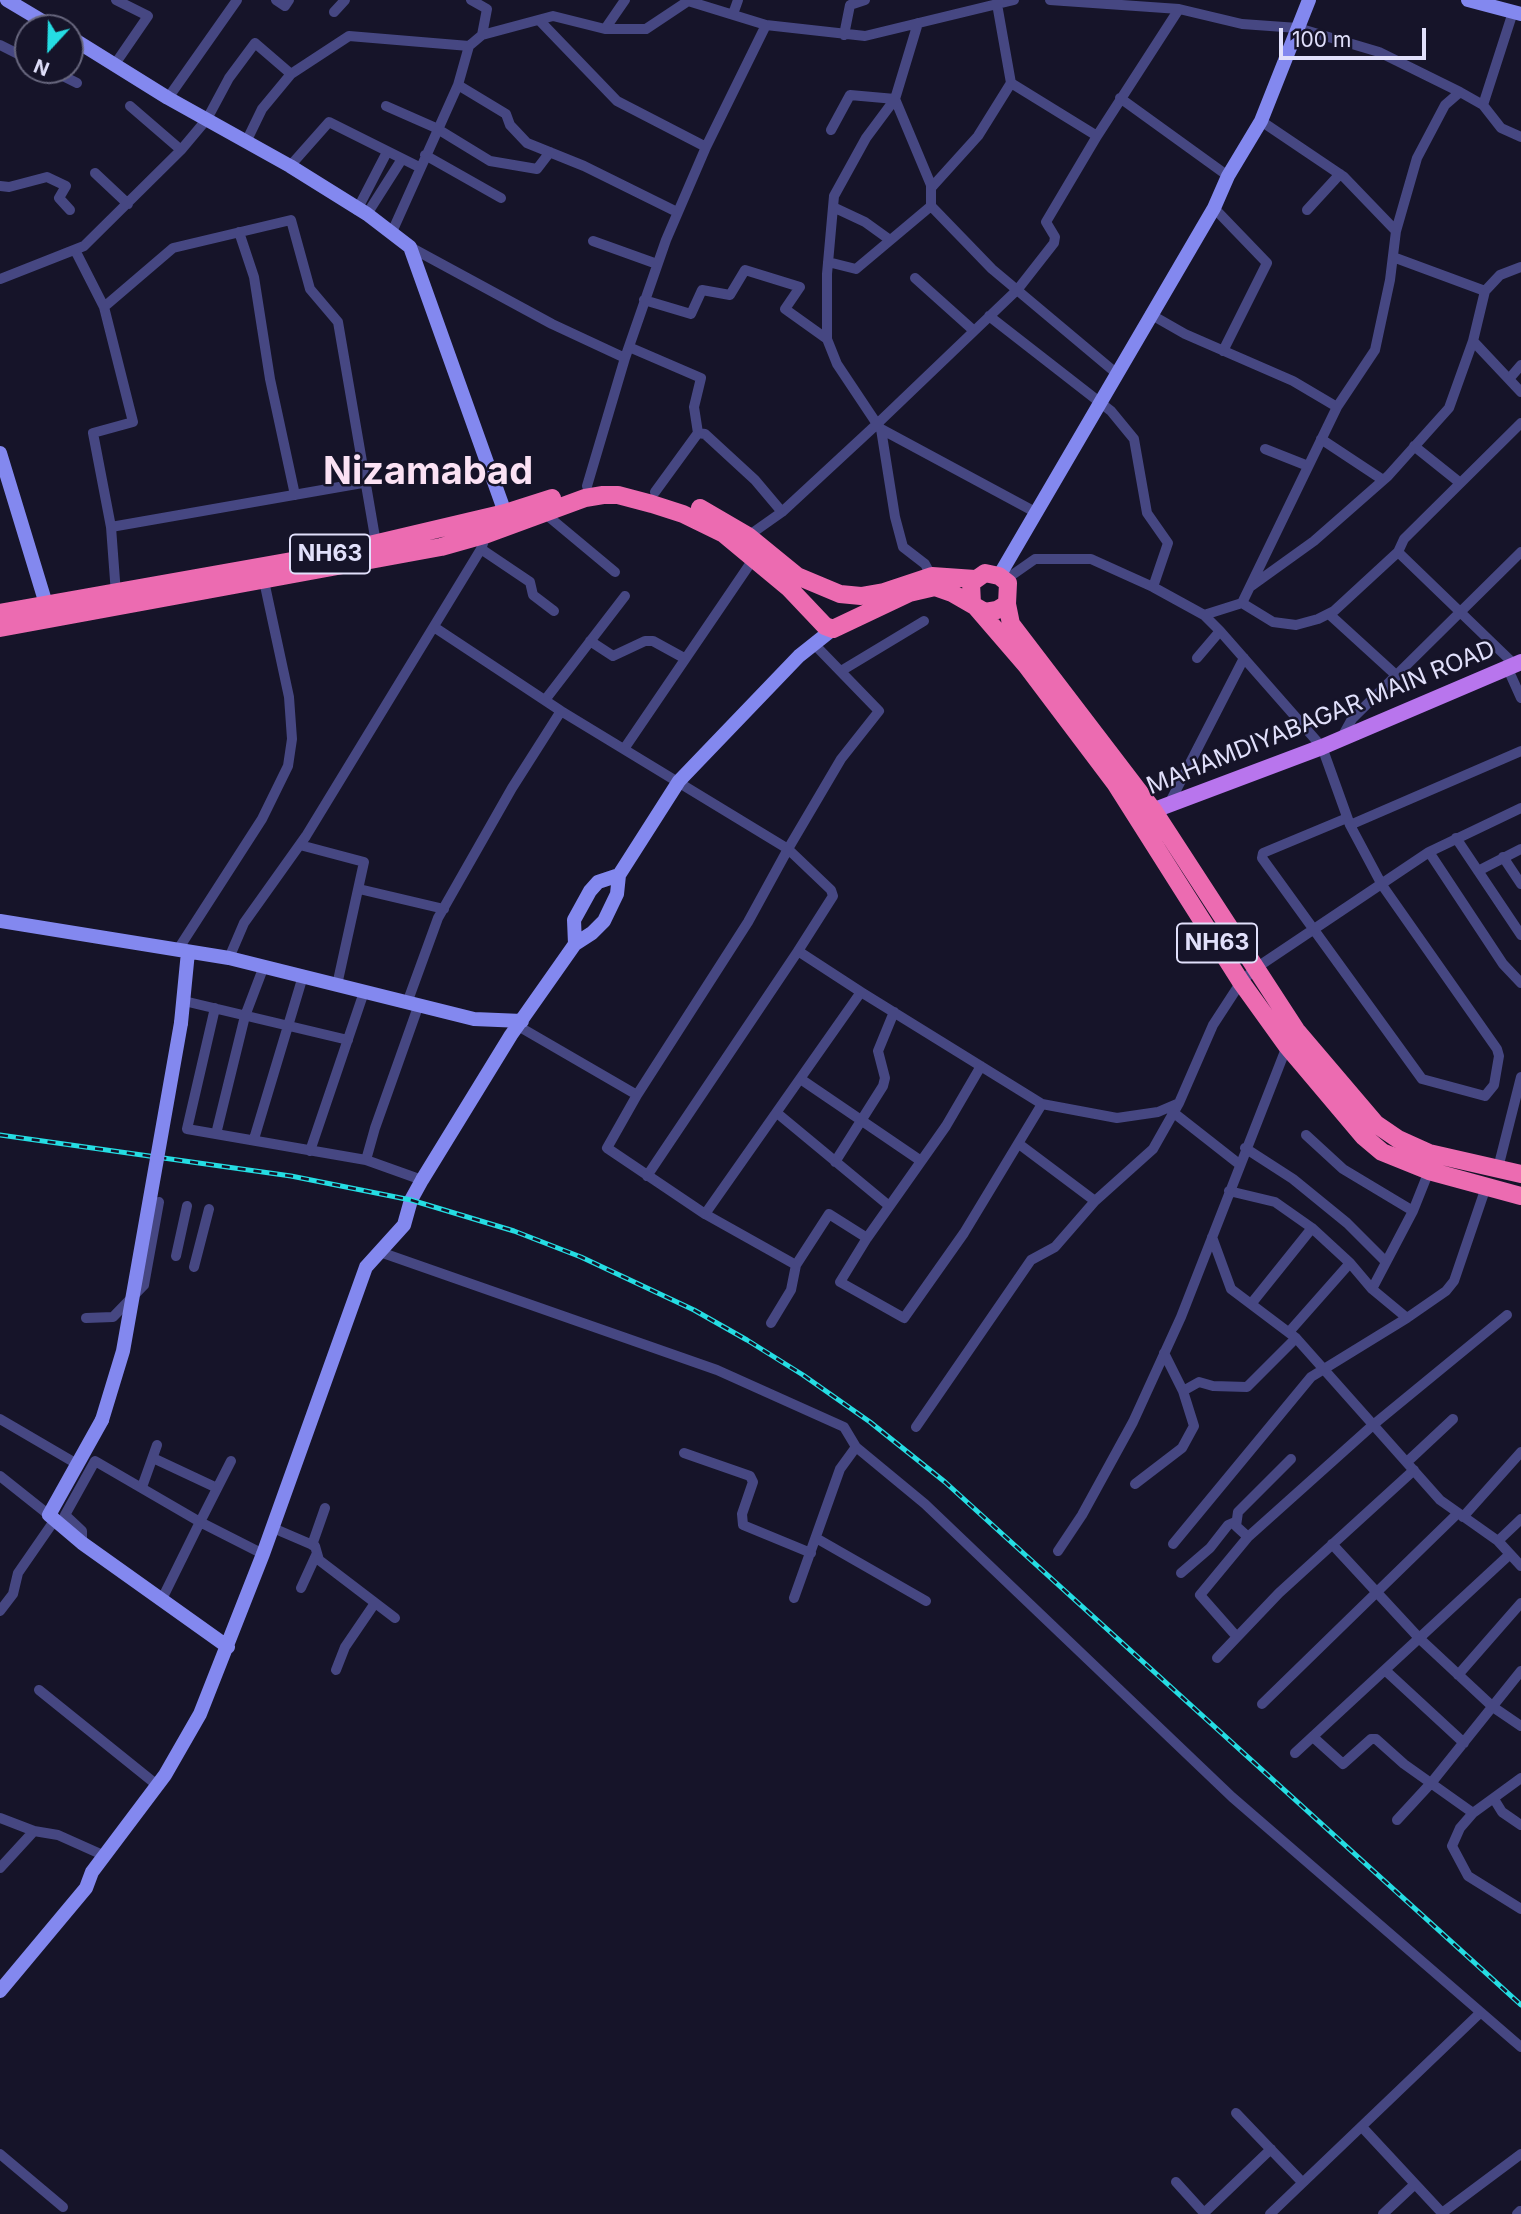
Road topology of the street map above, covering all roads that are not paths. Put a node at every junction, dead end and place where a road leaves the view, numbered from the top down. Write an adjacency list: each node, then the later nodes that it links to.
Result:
1 (7, 0): 21 (main road)
2 (116, 0): 33 (street)
3 (237, 0): 38 (street)
4 (276, 0): 5 (street)
5 (289, 0)
6 (345, 0): 19 (street)
7 (471, 0): 29 (street)
8 (625, 0): 27 (street)
9 (687, 0): 22 (street); 27 (street)
10 (738, 0): 22 (street)
11 (865, 0): 30 (street)
12 (957, 0): 23 (street)
13 (1014, 0): 17 (street)
14 (1050, 0): 18 (street)
15 (1309, 0): 28 (main road)
16 (1468, 0): 20 (main road)
17 (997, 4): 23 (street); 35 (street)
18 (1179, 9): 28 (street); 39 (street)
19 (334, 12)
20 (1517, 13): 41 (street)
21 (30, 14)
22 (733, 14): 26 (street)
23 (956, 14): 25 (street)
24 (540, 20): 27 (street); 29 (street); 51 (street)
25 (918, 23): 30 (street); 40 (street)
26 (766, 25): 30 (street); 51 (street)
27 (605, 29)
28 (1298, 29): 37 (street); 45 (main road)
29 (482, 35): 32 (street)
30 (844, 35)
31 (84, 45): 33 (main road)
32 (469, 46): 34 (street); 36 (street)
33 (115, 64): 38 (main road)
34 (291, 74): 44 (street); 50 (street)
35 (1011, 83): 48 (street); 63 (street)
36 (458, 85): 46 (street); 54 (street)
37 (1460, 92): 41 (street); 73 (street)
38 (168, 98): 44 (main road)
39 (1120, 98): 48 (street); 61 (street)
40 (895, 99): 47 (street); 63 (street); 67 (street)
41 (1483, 105): 49 (street)
42 (130, 106): 52 (street)
43 (386, 106): 46 (street)
44 (207, 119): 50 (main road); 52 (street)
45 (1261, 121): 60 (street); 61 (main road)
46 (436, 128): 54 (street); 55 (street)
47 (831, 130)
48 (1097, 136): 86 (street)
49 (1521, 137)
50 (246, 142): 57 (main road)
51 (706, 147): 72 (street)
52 (181, 150): 65 (street)
53 (387, 152): 56 (street); 57 (street); 71 (street)
54 (550, 152): 72 (street)
55 (425, 155): 58 (street); 64 (street)
56 (402, 159): 58 (street); 71 (street)
57 (290, 166): 71 (main road)
58 (419, 167): 75 (street)
59 (95, 173): 65 (street)
60 (1340, 174): 69 (street); 73 (street)
61 (1228, 176): 68 (main road)
62 (0, 186): 70 (street)
63 (931, 188): 66 (street)
64 (501, 198)
65 (128, 204): 79 (street)
66 (931, 206): 76 (street); 86 (street)
67 (833, 207): 76 (street); 81 (street)
68 (1214, 208): 90 (main road); 96 (street)
69 (1307, 210)
70 (70, 211)
71 (362, 212): 75 (main road)
72 (677, 212): 82 (street)
73 (1396, 231): 80 (street)
74 (239, 232): 89 (street); 113 (street); 117 (street)
75 (392, 232): 78 (main road)
76 (890, 240): 81 (street)
77 (593, 241): 82 (street)
78 (410, 247): 97 (street); 121 (main road)
79 (75, 250): 85 (street); 89 (street)
80 (1393, 257): 87 (street); 103 (street)
81 (828, 262): 93 (street)
82 (657, 264): 88 (street)
83 (1519, 269): 87 (street)
84 (915, 278): 92 (street)
85 (0, 279)
86 (1018, 289): 91 (street); 99 (street)
87 (1485, 290): 94 (street)
88 (644, 300): 93 (street); 95 (street)
89 (104, 307): 122 (street)
90 (1150, 314): 96 (street); 99 (main road)
91 (989, 316): 92 (street); 102 (street)
92 (972, 330): 105 (street)
93 (827, 339): 105 (street)
94 (1473, 341): 100 (street); 108 (street)
95 (629, 347): 97 (street); 106 (street)
96 (1223, 351): 103 (street)
97 (625, 358): 115 (street)
98 (1521, 365): 100 (street)
99 (1116, 373): 102 (main road)
100 (1509, 379): 101 (street)
101 (1521, 392)
102 (1100, 402): 120 (main road); 134 (street)
103 (1338, 407): 107 (street)
104 (1521, 423): 114 (street)
105 (879, 427): 119 (street); 120 (street); 133 (street)
106 (698, 433): 116 (street); 119 (street)
107 (1321, 439): 111 (street); 112 (street)
108 (1414, 446): 112 (street); 114 (street)
109 (1265, 449): 111 (street)
110 (0, 454): 140 (main road)
111 (1308, 466): 135 (street)
112 (1383, 480): 135 (street)
113 (368, 482): 117 (street); 125 (street)
114 (1460, 482): 126 (street)
115 (587, 486): 116 (highway, NH63); 121 (highway, NH63)
116 (655, 492): 123 (highway, NH63)
117 (295, 495): 122 (street)
118 (543, 512): 121 (highway, NH63); 128 (highway, NH63); 129 (street)
119 (782, 512): 123 (street)
120 (1037, 513): 130 (main road)
121 (502, 518): 124 (highway, NH63); 125 (highway, NH63)
122 (111, 527): 136 (street)
123 (748, 537): 137 (highway, NH63)
124 (484, 541): 132 (highway, NH63); 143 (street); 151 (street)
125 (376, 544): 136 (highway, NH63)
126 (1398, 552): 144 (street); 146 (street)
127 (1521, 552): 144 (street)
128 (754, 558): 148 (highway, NH63); 156 (street)
129 (615, 572)
130 (1002, 578): 131 (highway, NH63); 134 (street); 141 (highway, NH63)
131 (975, 579): 133 (highway, NH63); 142 (highway)
132 (264, 581): 152 (highway, NH63); 189 (street)
133 (933, 582): 137 (highway, NH63); 142 (highway, NH63); 150 (highway, NH63)
134 (1153, 587): 147 (street)
135 (1249, 587): 139 (street)
136 (116, 594): 140 (highway, NH63)
137 (840, 594): 148 (highway); 150 (highway)
138 (625, 596): 154 (street)
139 (1242, 603): 146 (street); 147 (street)
140 (47, 604): 145 (highway, NH63)
141 (1007, 604): 142 (highway); 171 (highway, NH63)
142 (974, 606): 171 (highway, NH63)
143 (554, 611)
144 (1461, 612): 159 (street); 161 (street)
145 (0, 613)
146 (1329, 614): 161 (street)
147 (1203, 615): 153 (street)
148 (817, 617): 150 (highway, NH63)
149 (924, 621): 160 (street)
150 (841, 625): 155 (main road)
151 (434, 627): 163 (street); 174 (street)
152 (0, 628)
153 (1220, 631): 157 (street); 158 (street)
154 (590, 641): 156 (street); 163 (street)
155 (814, 644): 160 (street); 169 (main road)
156 (684, 658): 167 (street)
157 (1244, 658): 166 (street); 171 (street)
158 (1197, 659)
159 (1517, 663): 162 (street); 165 (main road, MAHAMDIYABAGAR MAIN ROAD)
160 (841, 671): 175 (street)
161 (1397, 676): 165 (street)
162 (1521, 698)
163 (545, 700): 164 (street)
164 (561, 711): 167 (street); 184 (street)
165 (1342, 738): 166 (main road, MAHAMDIYABAGAR MAIN ROAD)
166 (1322, 747): 171 (main road, MAHAMDIYABAGAR MAIN ROAD); 172 (street)
167 (624, 750): 169 (street)
168 (1521, 751): 172 (street)
169 (679, 781): 175 (street); 180 (main road)
170 (1521, 808): 173 (street)
171 (1153, 810): 193 (highway, NH63); 195 (highway, NH63)
172 (1349, 822): 181 (street); 186 (street)
173 (1457, 838): 177 (street); 179 (street)
174 (300, 845): 183 (street); 191 (street)
175 (788, 849): 190 (street); 212 (street)
176 (1521, 849): 178 (street)
177 (1429, 852): 181 (street); 196 (street)
178 (1503, 858): 179 (street); 182 (street)
179 (1478, 871): 187 (street)
180 (619, 875): 188 (main road); 188 (main road)
181 (1382, 884): 186 (street); 186 (street)
182 (1521, 884)
183 (359, 889): 184 (street); 197 (street)
184 (444, 909): 201 (street)
185 (0, 921): 189 (main road)
186 (1314, 928): 193 (street)
187 (1521, 935)
188 (575, 944): 205 (main road)
189 (182, 951): 191 (main road); 200 (main road)
190 (798, 951): 199 (street); 230 (street)
191 (229, 958): 192 (main road)
192 (264, 966): 194 (main road); 204 (street)
193 (1256, 968): 195 (street); 227 (highway, NH63)
194 (303, 976): 197 (main road); 206 (street)
195 (1241, 982): 208 (highway, NH63); 214 (street)
196 (1521, 984)
197 (337, 985): 198 (main road)
198 (364, 992): 201 (main road); 207 (street)
199 (861, 992): 203 (street); 211 (street)
200 (184, 1001): 202 (street); 272 (main road, bridge)
201 (412, 1005): 205 (main road); 223 (street)
202 (215, 1008): 204 (street); 217 (street)
203 (894, 1012): 209 (street); 216 (street)
204 (245, 1016): 206 (street); 217 (street)
205 (520, 1023): 212 (street); 231 (main road)
206 (288, 1026): 207 (street); 219 (street)
207 (348, 1040): 222 (street)
208 (1287, 1046): 221 (street); 228 (highway, NH63)
209 (981, 1066): 213 (street); 224 (street)
210 (1521, 1077): 227 (street)
211 (802, 1080): 215 (street); 216 (street)
212 (637, 1095): 230 (street)
213 (1042, 1104): 214 (street); 220 (street)
214 (1176, 1108): 226 (street); 235 (street)
215 (777, 1113): 225 (street); 241 (street)
216 (861, 1123): 224 (street); 225 (street)
217 (216, 1134): 219 (street)
218 (1306, 1135): 240 (street)
219 (254, 1139): 222 (street)
220 (1019, 1144): 235 (street); 244 (street)
221 (1245, 1148): 226 (street); 247 (street)
222 (310, 1150): 223 (street)
223 (366, 1160): 231 (street)
224 (921, 1161): 237 (street)
225 (835, 1162): 237 (street)
226 (1239, 1164): 233 (street)
227 (1498, 1168): 229 (highway, NH63)
228 (1429, 1171): 232 (highway, NH63); 240 (street)
229 (1521, 1173)
230 (647, 1176): 241 (street)
231 (422, 1180): 245 (main road)
232 (1486, 1187): 234 (highway, NH63); 255 (street)
233 (1229, 1191): 242 (street); 243 (street)
234 (1521, 1196)
235 (1095, 1200): 264 (street)
236 (159, 1202): 254 (street)
237 (888, 1205): 244 (street)
238 (187, 1206): 246 (street)
239 (209, 1209): 250 (street)
240 (1413, 1211): 247 (street)
241 (705, 1214): 249 (street)
242 (1312, 1228): 248 (street); 252 (street)
243 (1212, 1237): 252 (street); 258 (street)
244 (867, 1238): 249 (street)
245 (380, 1252): 266 (street); 284 (main road)
246 (176, 1256)
247 (1386, 1262): 251 (street)
248 (1350, 1263): 251 (street); 257 (street)
249 (796, 1265): 256 (street)
250 (194, 1267)
251 (1372, 1289): 255 (street)
252 (1251, 1304): 257 (street)
253 (1507, 1315): 263 (street)
254 (86, 1318)
255 (1407, 1318): 259 (street)
256 (771, 1323)
257 (1292, 1335): 259 (street); 260 (street)
258 (1164, 1353): 260 (street); 292 (street)
259 (1323, 1367): 263 (street); 289 (street)
260 (1183, 1391): 275 (street)
261 (0, 1419): 272 (street)
262 (1453, 1419): 273 (street)
263 (1373, 1424): 273 (street); 285 (street)
264 (916, 1427)
265 (157, 1445): 269 (street)
266 (856, 1447): 286 (street); 335 (street)
267 (1521, 1452): 279 (street)
268 (684, 1453): 293 (street)
269 (153, 1458): 276 (street); 277 (street)
270 (1291, 1459): 283 (street)
271 (231, 1461): 277 (street)
272 (77, 1464): 280 (main road)
273 (1410, 1466): 279 (street); 290 (street)
274 (0, 1476): 280 (street)
275 (1135, 1485)
276 (142, 1487): 282 (street); 288 (street)
277 (217, 1488): 282 (street)
278 (326, 1508): 291 (street)
279 (1461, 1515): 287 (street); 299 (street)
280 (51, 1518): 288 (main road); 305 (street)
281 (1521, 1519): 287 (street)
282 (200, 1522): 294 (street); 301 (street)
283 (1235, 1522): 285 (street); 297 (street)
284 (273, 1528): 291 (street); 294 (main road)
285 (1248, 1537): 307 (street)
286 (816, 1538): 293 (street); 302 (street)
287 (1498, 1541): 295 (street)
288 (82, 1544): 301 (main road)
289 (1173, 1544)
290 (1332, 1544): 299 (street); 307 (street)
291 (315, 1549): 298 (street); 304 (street)
292 (1058, 1551)
293 (811, 1553): 300 (street)
294 (263, 1554): 309 (main road)
295 (1509, 1555): 296 (street); 308 (street)
296 (1521, 1566)
297 (1181, 1573)
298 (301, 1588)
299 (1377, 1593): 308 (street); 316 (street)
300 (794, 1598)
301 (162, 1599): 309 (main road)
302 (926, 1601)
303 (1521, 1602): 314 (street)
304 (375, 1603): 306 (street); 311 (street)
305 (1, 1609)
306 (395, 1618)
307 (1237, 1637): 310 (street)
308 (1420, 1639): 312 (street); 314 (street)
309 (228, 1647): 324 (main road)
310 (1217, 1658)
311 (336, 1670)
312 (1386, 1671): 319 (street); 320 (street)
313 (1521, 1671): 317 (street)
314 (1458, 1675): 317 (street)
315 (39, 1690): 324 (street)
316 (1262, 1704)
317 (1493, 1707): 318 (street); 320 (street)
318 (1521, 1726)
319 (1313, 1737): 321 (street); 323 (street)
320 (1464, 1743): 323 (street)
321 (1295, 1753)
322 (1521, 1778): 325 (street)
323 (1432, 1782): 326 (street); 328 (street)
324 (158, 1785): 331 (main road)
325 (1494, 1799): 326 (street); 329 (street)
326 (1474, 1813): 333 (street)
327 (0, 1818): 330 (street)
328 (1396, 1820)
329 (1521, 1825)
330 (34, 1831): 331 (street); 332 (street)
331 (105, 1856): 334 (main road)
332 (0, 1868)
333 (1521, 1909)
334 (0, 1991)
335 (1480, 2012): 336 (street); 338 (street)
336 (1521, 2047)
337 (1236, 2113): 339 (street)
338 (1362, 2127): 343 (street); 344 (street)
339 (1271, 2149): 343 (street); 346 (street)
340 (0, 2154): 345 (street)
341 (1521, 2154): 349 (street)
342 (1176, 2182): 346 (street)
343 (1302, 2182): 347 (street)
344 (1415, 2184): 348 (street); 349 (street)
345 (63, 2207)
346 (1204, 2213)
347 (1270, 2214)
348 (1382, 2214)
349 (1441, 2214)

